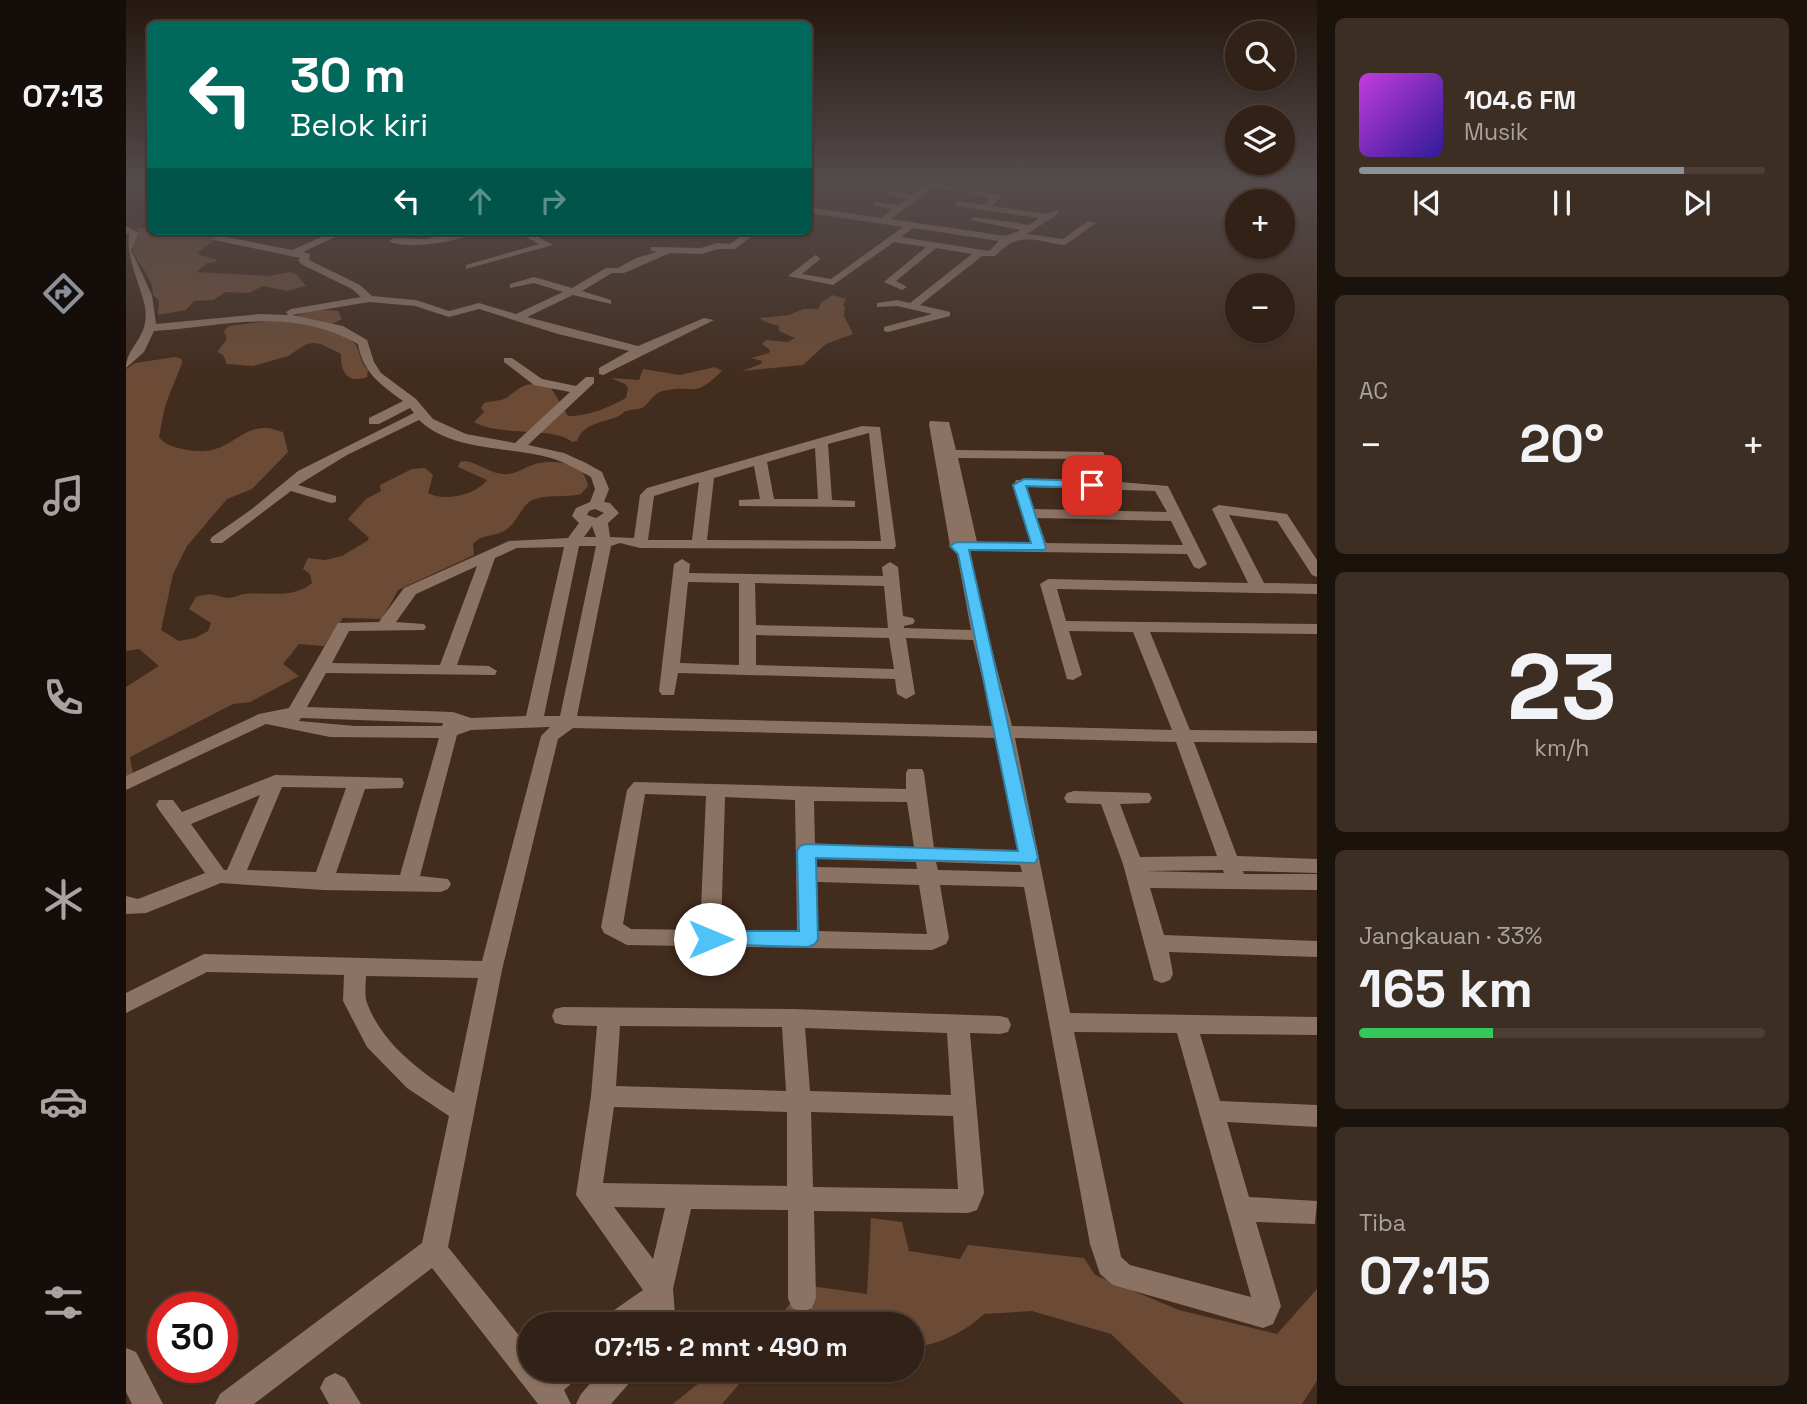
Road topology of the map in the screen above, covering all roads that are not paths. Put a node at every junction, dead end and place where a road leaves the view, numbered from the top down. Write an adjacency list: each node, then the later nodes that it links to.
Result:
1 (271, 249): 14 (street)
2 (304, 249): 14 (street)
3 (536, 249): 17 (street)
4 (656, 249): 13 (street)
5 (679, 249): 13 (street)
6 (687, 249): 7 (street)
7 (711, 249)
8 (881, 249): 16 (street)
9 (930, 249): 19 (street)
10 (954, 249): 15 (street)
11 (998, 249): 15 (street)
12 (126, 250): 28 (street)
13 (666, 250): 20 (street)
14 (294, 253): 21 (street)
15 (979, 253): 24 (street)
16 (815, 258)
17 (470, 267)
18 (514, 286): 20 (street)
19 (902, 287)
20 (570, 292): 22 (street); 26 (street)
21 (369, 299): 25 (street); 26 (street)
22 (607, 302)
23 (881, 305): 24 (street)
24 (912, 306): 29 (street)
25 (267, 316): 28 (street); 36 (street)
26 (517, 318): 30 (street)
27 (708, 320): 30 (street)
28 (158, 325): 32 (street)
29 (888, 329)
30 (639, 350): 33 (street)
31 (508, 360): 35 (street)
32 (126, 364)
33 (603, 370)
34 (590, 380): 35 (street)
35 (578, 390): 40 (street)
36 (412, 402): 37 (street); 38 (street)
37 (420, 415): 40 (street); 44 (street)
38 (374, 421)
39 (821, 443): 41 (street); 48 (street); 55 (street)
40 (518, 447): 52 (street)
41 (760, 459): 42 (street); 47 (street)
42 (707, 476): 54 (street); 55 (street)
43 (1115, 485): 50 (street); 51 (street); 58 (street)
44 (288, 486): 45 (street); 53 (street)
45 (331, 499)
46 (744, 503): 47 (street)
47 (768, 503): 48 (street)
48 (825, 503): 49 (street)
49 (850, 504)
50 (1029, 513): 51 (street); 59 (street)
51 (1175, 517): 60 (street)
52 (594, 522): 56 (street); 57 (street)
53 (216, 540)
54 (635, 540): 55 (street); 57 (street)
55 (700, 540)
56 (573, 542): 57 (street); 61 (street); 89 (street)
57 (604, 542): 89 (street)
58 (964, 548): 59 (street); 73 (street)
59 (1040, 548): 60 (street)
60 (1191, 550): 62 (street)
61 (488, 556): 70 (street); 80 (street)
62 (1199, 564)
63 (1043, 568): 66 (street)
64 (1317, 572): 67 (street)
65 (747, 579): 69 (street); 72 (street); 79 (street)
66 (1048, 584): 67 (street); 74 (street)
67 (1258, 587): 68 (street)
68 (1317, 589)
69 (748, 624): 72 (street); 82 (street)
70 (385, 625): 71 (street); 78 (street)
71 (418, 627)
72 (896, 627): 73 (street); 83 (street)
73 (979, 629): 90 (street)
74 (1061, 629): 76 (street); 84 (street)
75 (1317, 629): 76 (street)
76 (1141, 630): 77 (street); 91 (street)
77 (1317, 637)
78 (323, 668): 80 (street); 87 (street)
79 (670, 668): 82 (street); 85 (street)
80 (447, 670): 81 (street)
81 (489, 671)
82 (748, 671): 83 (street)
83 (902, 674): 86 (street)
84 (1073, 675)
85 (668, 691)
86 (906, 694)
87 (291, 720): 88 (street); 97 (street)
88 (457, 725): 89 (street); 118 (street)
89 (551, 726): 90 (street); 126 (street)
90 (1005, 733): 91 (street); 108 (street)
91 (1183, 736): 92 (street); 111 (street)
92 (1317, 737)
93 (915, 773): 100 (street)
94 (275, 781): 95 (street); 105 (street); 114 (street)
95 (358, 782): 96 (street); 116 (street)
96 (395, 783)
97 (126, 784)
98 (716, 791): 99 (street); 121 (street); 121 (street)
99 (804, 794): 100 (street); 106 (street)
100 (916, 796): 107 (street)
101 (1108, 797): 102 (street); 103 (street); 110 (street)
102 (1074, 798)
103 (1142, 798)
104 (166, 805): 105 (street)
105 (179, 821): 114 (street)
106 (806, 851): 107 (street); 112 (street)
107 (925, 855): 108 (street); 113 (street)
108 (1029, 858): 115 (street)
109 (1317, 866): 111 (street)
110 (1135, 872): 111 (street); 123 (street)
111 (1234, 872): 117 (street)
112 (806, 874): 113 (street); 122 (street)
113 (929, 876): 115 (street); 122 (street)
114 (226, 877): 116 (street); 120 (street)
115 (1032, 880): 132 (street)
116 (323, 882): 118 (street)
117 (1317, 882)
118 (408, 883): 119 (street)
119 (442, 884)
120 (126, 904)
121 (710, 939): 122 (street)
122 (808, 939)
123 (1156, 943): 124 (street); 127 (street)
124 (1317, 949)
125 (356, 966): 126 (street); 128 (street); 140 (street)
126 (491, 970): 140 (street)
127 (1162, 974)
128 (126, 1004)
129 (563, 1016): 130 (street)
130 (609, 1018): 131 (street); 137 (street)
131 (793, 1018): 133 (street); 138 (street)
132 (1060, 1022): 134 (street); 146 (street)
133 (958, 1024): 135 (street); 139 (street)
134 (1186, 1024): 136 (street); 141 (street)
135 (1000, 1025)
136 (1317, 1026)
137 (603, 1096): 138 (street); 143 (street)
138 (799, 1103): 139 (street); 145 (street)
139 (966, 1106): 145 (street)
140 (462, 1111): 148 (street)
141 (1210, 1111): 142 (street); 146 (street)
142 (1317, 1116)
143 (589, 1195): 144 (street); 150 (street)
144 (681, 1197): 145 (street); 150 (street)
145 (801, 1200): 149 (street)
146 (1240, 1209): 147 (street)
147 (1315, 1212)
148 (434, 1250): 154 (street); 156 (street)
149 (802, 1298)
150 (659, 1305): 151 (street)
151 (634, 1312)
152 (126, 1363): 155 (street)
153 (611, 1382): 157 (street)
154 (555, 1388)
155 (148, 1404)
156 (230, 1404)
157 (592, 1404)

